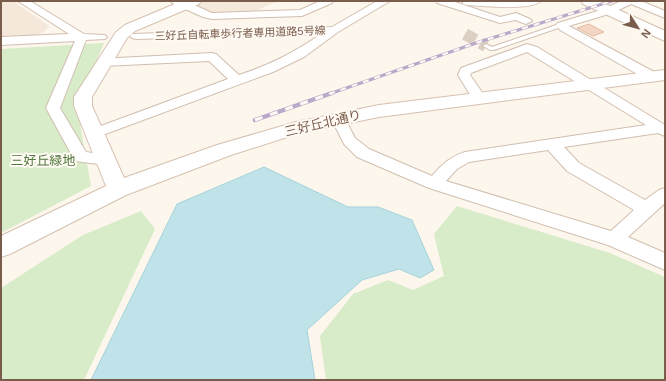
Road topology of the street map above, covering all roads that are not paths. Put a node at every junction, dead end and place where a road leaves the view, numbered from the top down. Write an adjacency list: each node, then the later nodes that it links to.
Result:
1 (23, 1): 19 (street)
2 (328, 1): 13 (street)
3 (385, 1): 17 (street, 三好丘自転車歩行者専用道路5号線)
4 (441, 1): 15 (street)
5 (536, 1): 10 (street)
6 (588, 1): 12 (street)
7 (629, 1): 12 (street)
8 (632, 1): 14 (street)
9 (185, 2): 13 (street); 24 (street)
10 (468, 2)
11 (274, 4): 13 (street)
12 (608, 11): 16 (street); 21 (street)
13 (254, 14)
14 (665, 15)
15 (526, 21)
16 (562, 25): 23 (lane); 25 (street)
17 (334, 30): 18 (street, 三好丘自転車歩行者専用道路5号線); 26 (street)
18 (136, 36)
19 (82, 37): 20 (street); 22 (street); 33 (street)
20 (101, 37)
21 (665, 37)
22 (1, 41)
23 (486, 46)
24 (103, 62): 26 (street); 31 (street)
25 (658, 75): 27 (street, 三好丘北通り)
26 (237, 80): 31 (street)
27 (589, 85): 28 (street, 三好丘北通り); 28 (street); 30 (street)
28 (479, 98): 29 (street, 三好丘北通り)
29 (338, 118): 34 (street); 35 (street, 三好丘北通り)
30 (662, 130): 32 (street)
31 (95, 133): 33 (street)
32 (553, 145): 34 (street); 37 (street)
33 (106, 160): 35 (street)
34 (435, 184): 38 (street)
35 (118, 190): 39 (street, 三好丘北通り)
36 (665, 194): 37 (street)
37 (646, 209): 38 (street)
38 (614, 239): 40 (street)
39 (1, 247)
40 (665, 262)

